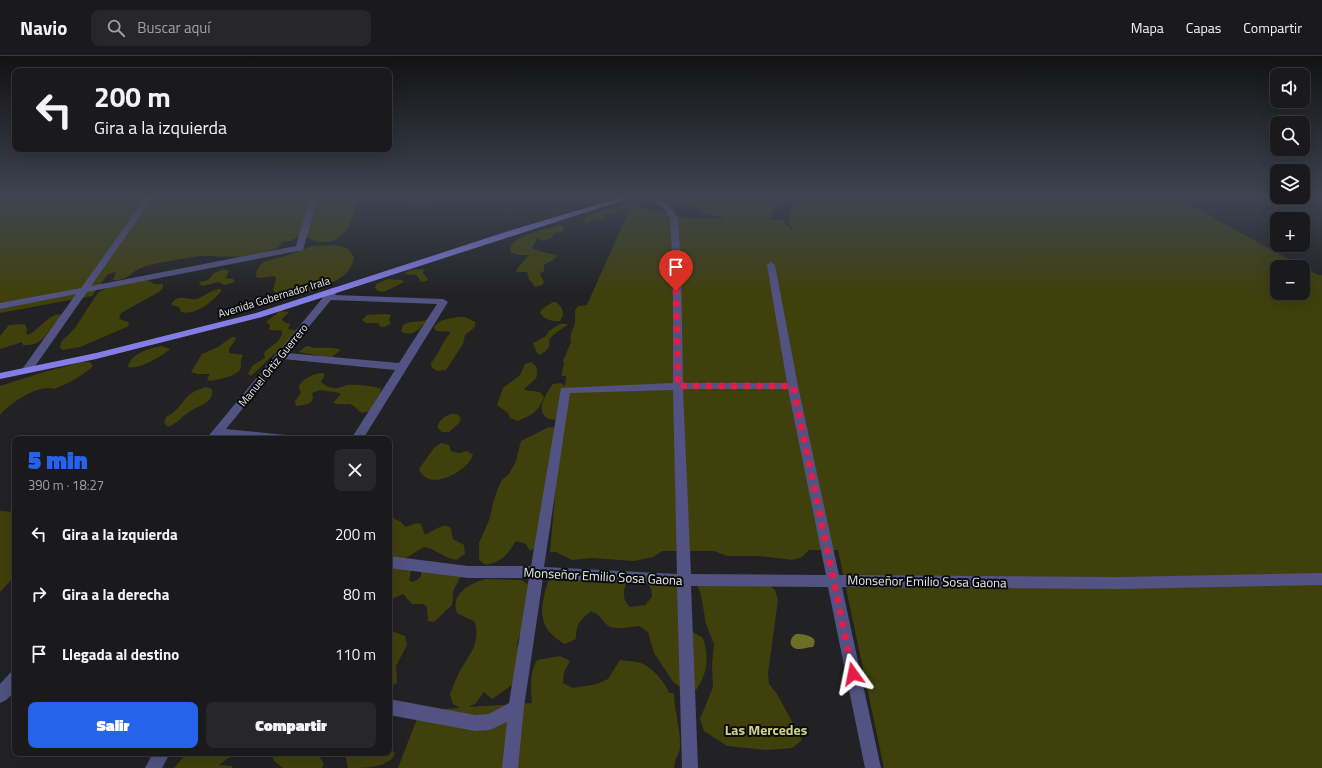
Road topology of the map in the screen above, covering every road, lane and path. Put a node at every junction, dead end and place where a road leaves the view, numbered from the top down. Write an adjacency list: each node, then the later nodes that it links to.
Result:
1 (126, 229): 6 (street)
2 (305, 229): 6 (street)
3 (525, 229): 7 (main road, Avenida Gobernador Irala)
4 (675, 229): 13 (street)
5 (771, 265): 14 (street)
6 (82, 290): 8 (street); 11 (street)
7 (331, 294): 9 (street, Manuel Ortiz Guerrero); 10 (street); 11 (main road, Avenida Gobernador Irala)
8 (0, 306)
9 (280, 356): 10 (street); 15 (street, Manuel Ortiz Guerrero)
10 (403, 367): 16 (street)
11 (27, 370): 12 (main road, Avenida Gobernador Irala)
12 (0, 376)
13 (678, 386): 14 (street); 18 (street); 20 (street)
14 (793, 386): 21 (street)
15 (215, 436)
16 (360, 436)
17 (392, 562): 18 (street, Monseñor Emilio Sosa Gaona)
18 (538, 572): 20 (street, Monseñor Emilio Sosa Gaona); 24 (street)
19 (1322, 579): 21 (street, Monseñor Emilio Sosa Gaona)
20 (685, 580): 21 (street, Monseñor Emilio Sosa Gaona); 29 (street)
21 (834, 580): 30 (street)
22 (12, 682): 23 (street)
23 (0, 696)
24 (516, 707): 25 (street); 28 (street)
25 (392, 708)
26 (160, 756): 27 (street)
27 (152, 768)
28 (510, 768)
29 (690, 768)
30 (873, 768)

